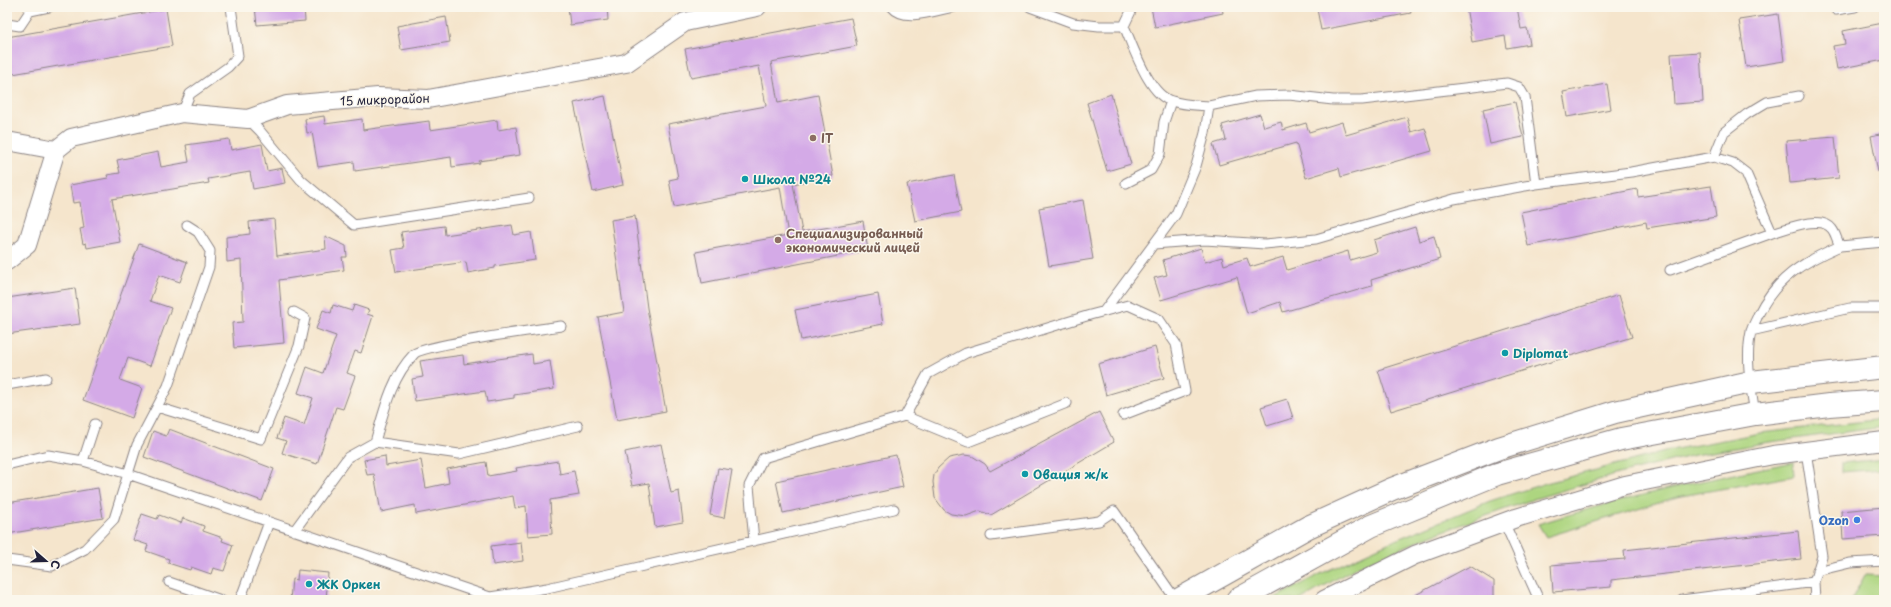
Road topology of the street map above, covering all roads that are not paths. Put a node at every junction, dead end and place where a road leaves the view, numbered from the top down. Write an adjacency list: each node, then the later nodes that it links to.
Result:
1 (49, 7): 10 (lane)
2 (231, 7): 15 (lane)
3 (756, 7): 16 (street, 15 микрорайон)
4 (892, 7): 5 (lane)
5 (954, 7)
6 (1030, 7): 11 (lane)
7 (1133, 7): 11 (lane)
8 (1855, 7): 9 (lane)
9 (1836, 10)
10 (7, 24)
11 (1124, 26): 13 (lane)
12 (1799, 96): 19 (lane)
13 (1171, 101): 14 (lane); 20 (lane)
14 (1209, 106): 21 (lane); 26 (lane)
15 (182, 113): 16 (street, 15 микрорайон); 18 (street, 15 микрорайон)
16 (248, 119): 22 (lane)
17 (7, 141): 18 (street)
18 (56, 150): 28 (street)
19 (1714, 157): 21 (lane); 24 (lane)
20 (1126, 184)
21 (1536, 184): 26 (lane)
22 (529, 198)
23 (187, 225): 41 (lane)
24 (1772, 233): 27 (lane); 29 (lane)
25 (1884, 242): 27 (lane)
26 (1154, 244): 32 (lane)
27 (1840, 246): 34 (lane)
28 (7, 261)
29 (1670, 270)
30 (1884, 308): 34 (lane)
31 (294, 312): 41 (lane)
32 (1104, 312): 43 (lane); 44 (lane)
33 (561, 326): 48 (lane)
34 (1751, 331): 37 (lane)
35 (1884, 368): 37 (main road)
36 (46, 378): 38 (lane)
37 (1751, 382): 42 (lane); 68 (main road)
38 (7, 384)
39 (1884, 401): 42 (main road)
40 (1067, 403): 44 (lane)
41 (157, 407): 52 (lane)
42 (1755, 414): 69 (main road)
43 (1123, 415)
44 (905, 416): 58 (lane)
45 (95, 424): 50 (lane)
46 (578, 426): 48 (lane)
47 (1884, 441): 49 (street)
48 (375, 442): 56 (lane)
49 (1806, 451): 55 (street); 61 (lane)
50 (83, 461): 51 (lane); 52 (lane)
51 (7, 465)
52 (128, 474): 54 (lane); 59 (lane)
53 (894, 509): 58 (lane)
54 (269, 522): 56 (lane); 67 (lane)
55 (1504, 522): 70 (street); 71 (lane)
56 (294, 531): 65 (lane)
57 (991, 536): 68 (lane)
58 (754, 541): 65 (lane)
59 (7, 560)
60 (1884, 561): 61 (lane)
61 (1817, 571): 63 (lane)
62 (169, 582): 66 (lane)
63 (1814, 582): 64 (lane); 73 (lane)
64 (1721, 597): 72 (lane)
65 (488, 598)
66 (221, 600)
67 (240, 600)
68 (1177, 600)
69 (1237, 600)
70 (1324, 600)
71 (1539, 600)
72 (1682, 600)
73 (1815, 600)

